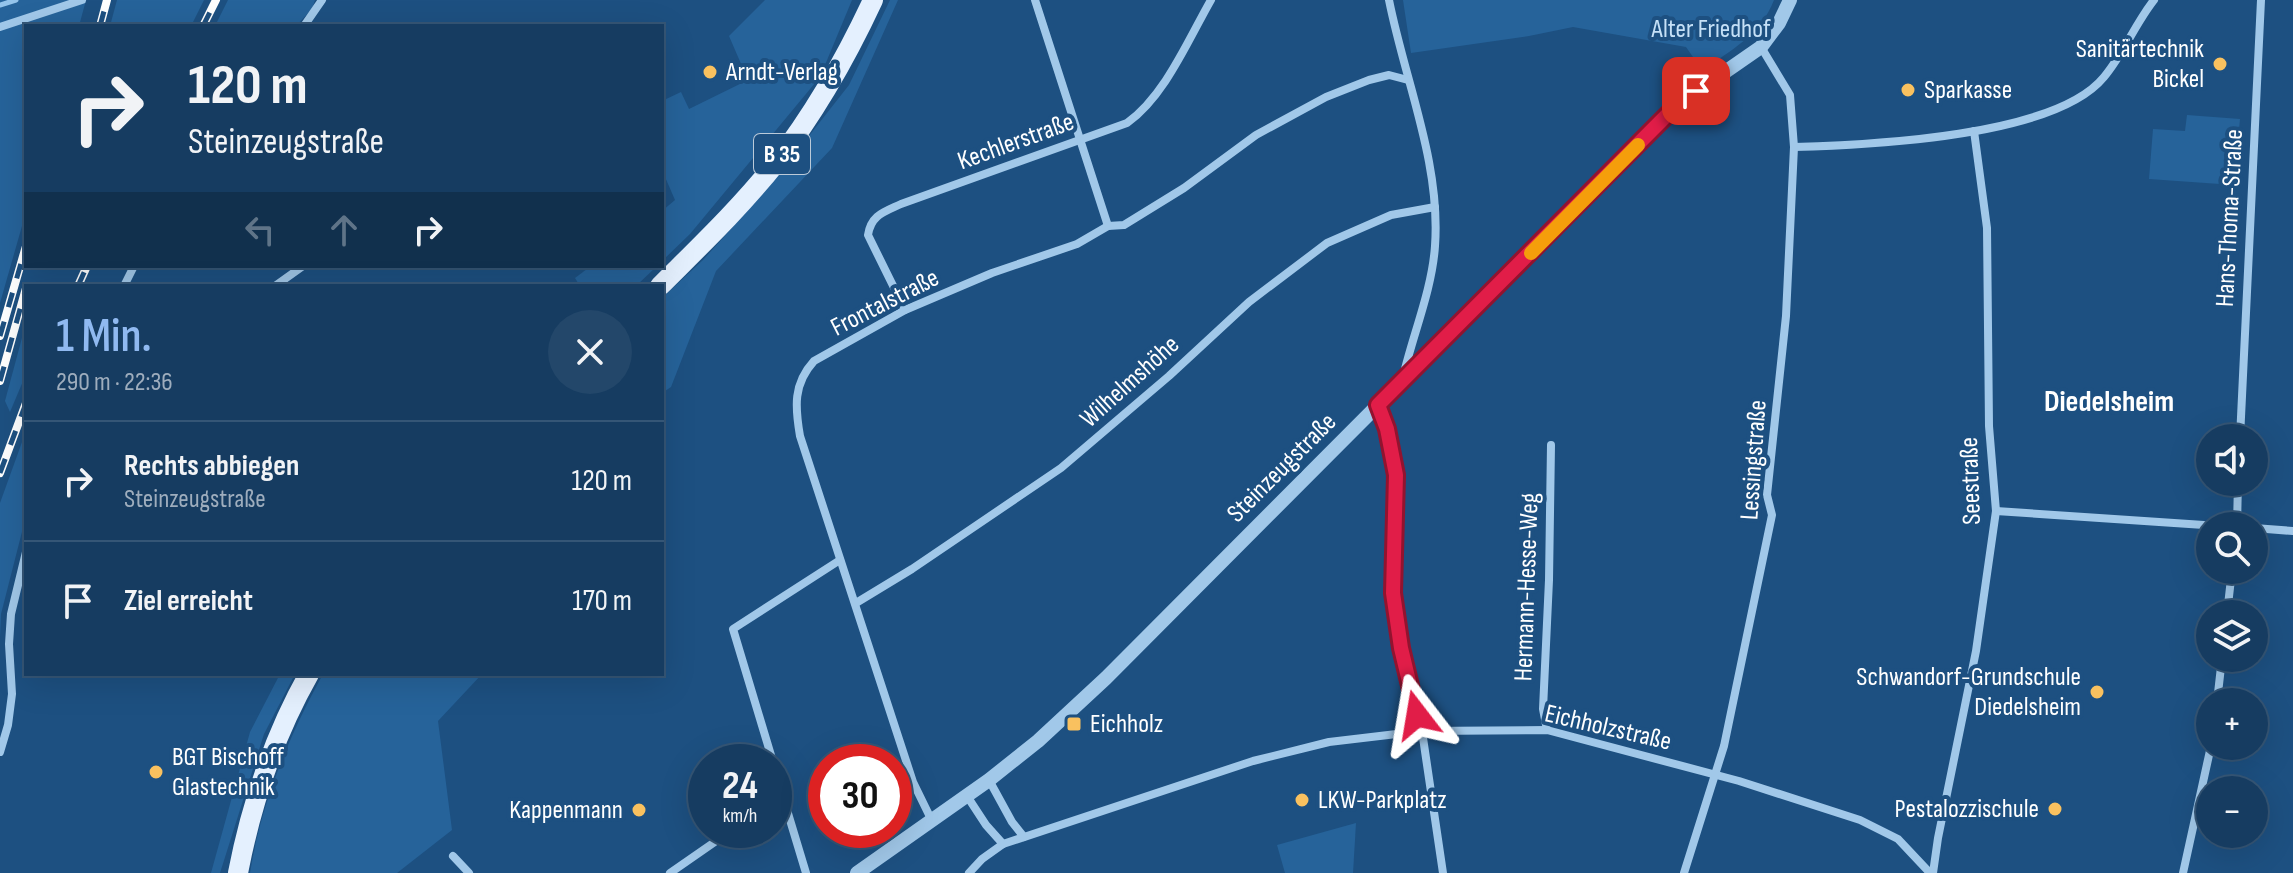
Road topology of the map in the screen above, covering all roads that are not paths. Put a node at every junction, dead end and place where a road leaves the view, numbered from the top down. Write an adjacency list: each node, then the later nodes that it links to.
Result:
1 (82, 0): 11 (street)
2 (322, 0): 10 (street)
3 (873, 0): 21 (main road, B 35)
4 (1035, 0): 15 (street)
5 (1211, 0): 15 (street, Kechlerstraße)
6 (1389, 0): 13 (street)
7 (1790, 0): 12 (street)
8 (2154, 0): 14 (street)
9 (2261, 0): 25 (street, Hans-Thoma-Straße)
10 (305, 24)
11 (0, 27)
12 (1761, 47): 16 (street, Lessingstraße); 23 (street, Steinzeugstraße)
13 (1408, 80): 17 (street); 18 (street, Frontalstraße)
14 (1974, 131): 16 (street); 27 (street, Seestraße)
15 (1081, 139): 18 (street); 22 (street, Kechlerstraße)
16 (1794, 147): 40 (street, Lessingstraße)
17 (1435, 207): 23 (street); 33 (street, Wilhelmshöhe)
18 (1108, 226): 22 (street, Frontalstraße)
19 (300, 268): 20 (street)
20 (278, 284)
21 (662, 284)
22 (905, 310): 32 (street, Frontalstraße)
23 (1401, 381): 24 (street, Steinzeugstraße)
24 (1378, 405): 36 (street); 41 (street, Steinzeugstraße)
25 (2241, 424)
26 (1551, 445): 35 (street, Hermann-Hesse-Weg)
27 (1996, 511): 28 (street); 57 (street, Seestraße)
28 (2196, 524)
29 (2268, 529): 30 (street)
30 (2293, 531)
31 (24, 560): 38 (street)
32 (840, 560): 33 (street, Frontalstraße); 37 (street)
33 (856, 603): 43 (street, Frontalstraße)
34 (308, 676): 49 (main road)
35 (1547, 730): 36 (street, Eichholzstraße); 40 (street, Eichholzstraße)
36 (1422, 731): 45 (street, Eichholzstraße); 55 (street)
37 (767, 744)
38 (0, 752)
39 (2208, 760): 58 (street)
40 (1716, 776): 56 (street, Lessingstraße); 57 (street, Eichholzstraße)
41 (989, 780): 42 (street, Steinzeugstraße); 45 (street)
42 (967, 796): 43 (street, Steinzeugstraße); 46 (street)
43 (932, 821): 53 (street, Steinzeugstraße)
44 (792, 826): 52 (street)
45 (1024, 837): 46 (street, Eichholzstraße)
46 (1003, 844): 54 (street)
47 (706, 848): 51 (street)
48 (453, 856): 50 (street)
49 (238, 873)
50 (469, 873)
51 (670, 873)
52 (806, 873)
53 (857, 873)
54 (969, 873)
55 (1443, 873)
56 (1684, 873)
57 (1932, 873)
58 (2183, 873)

